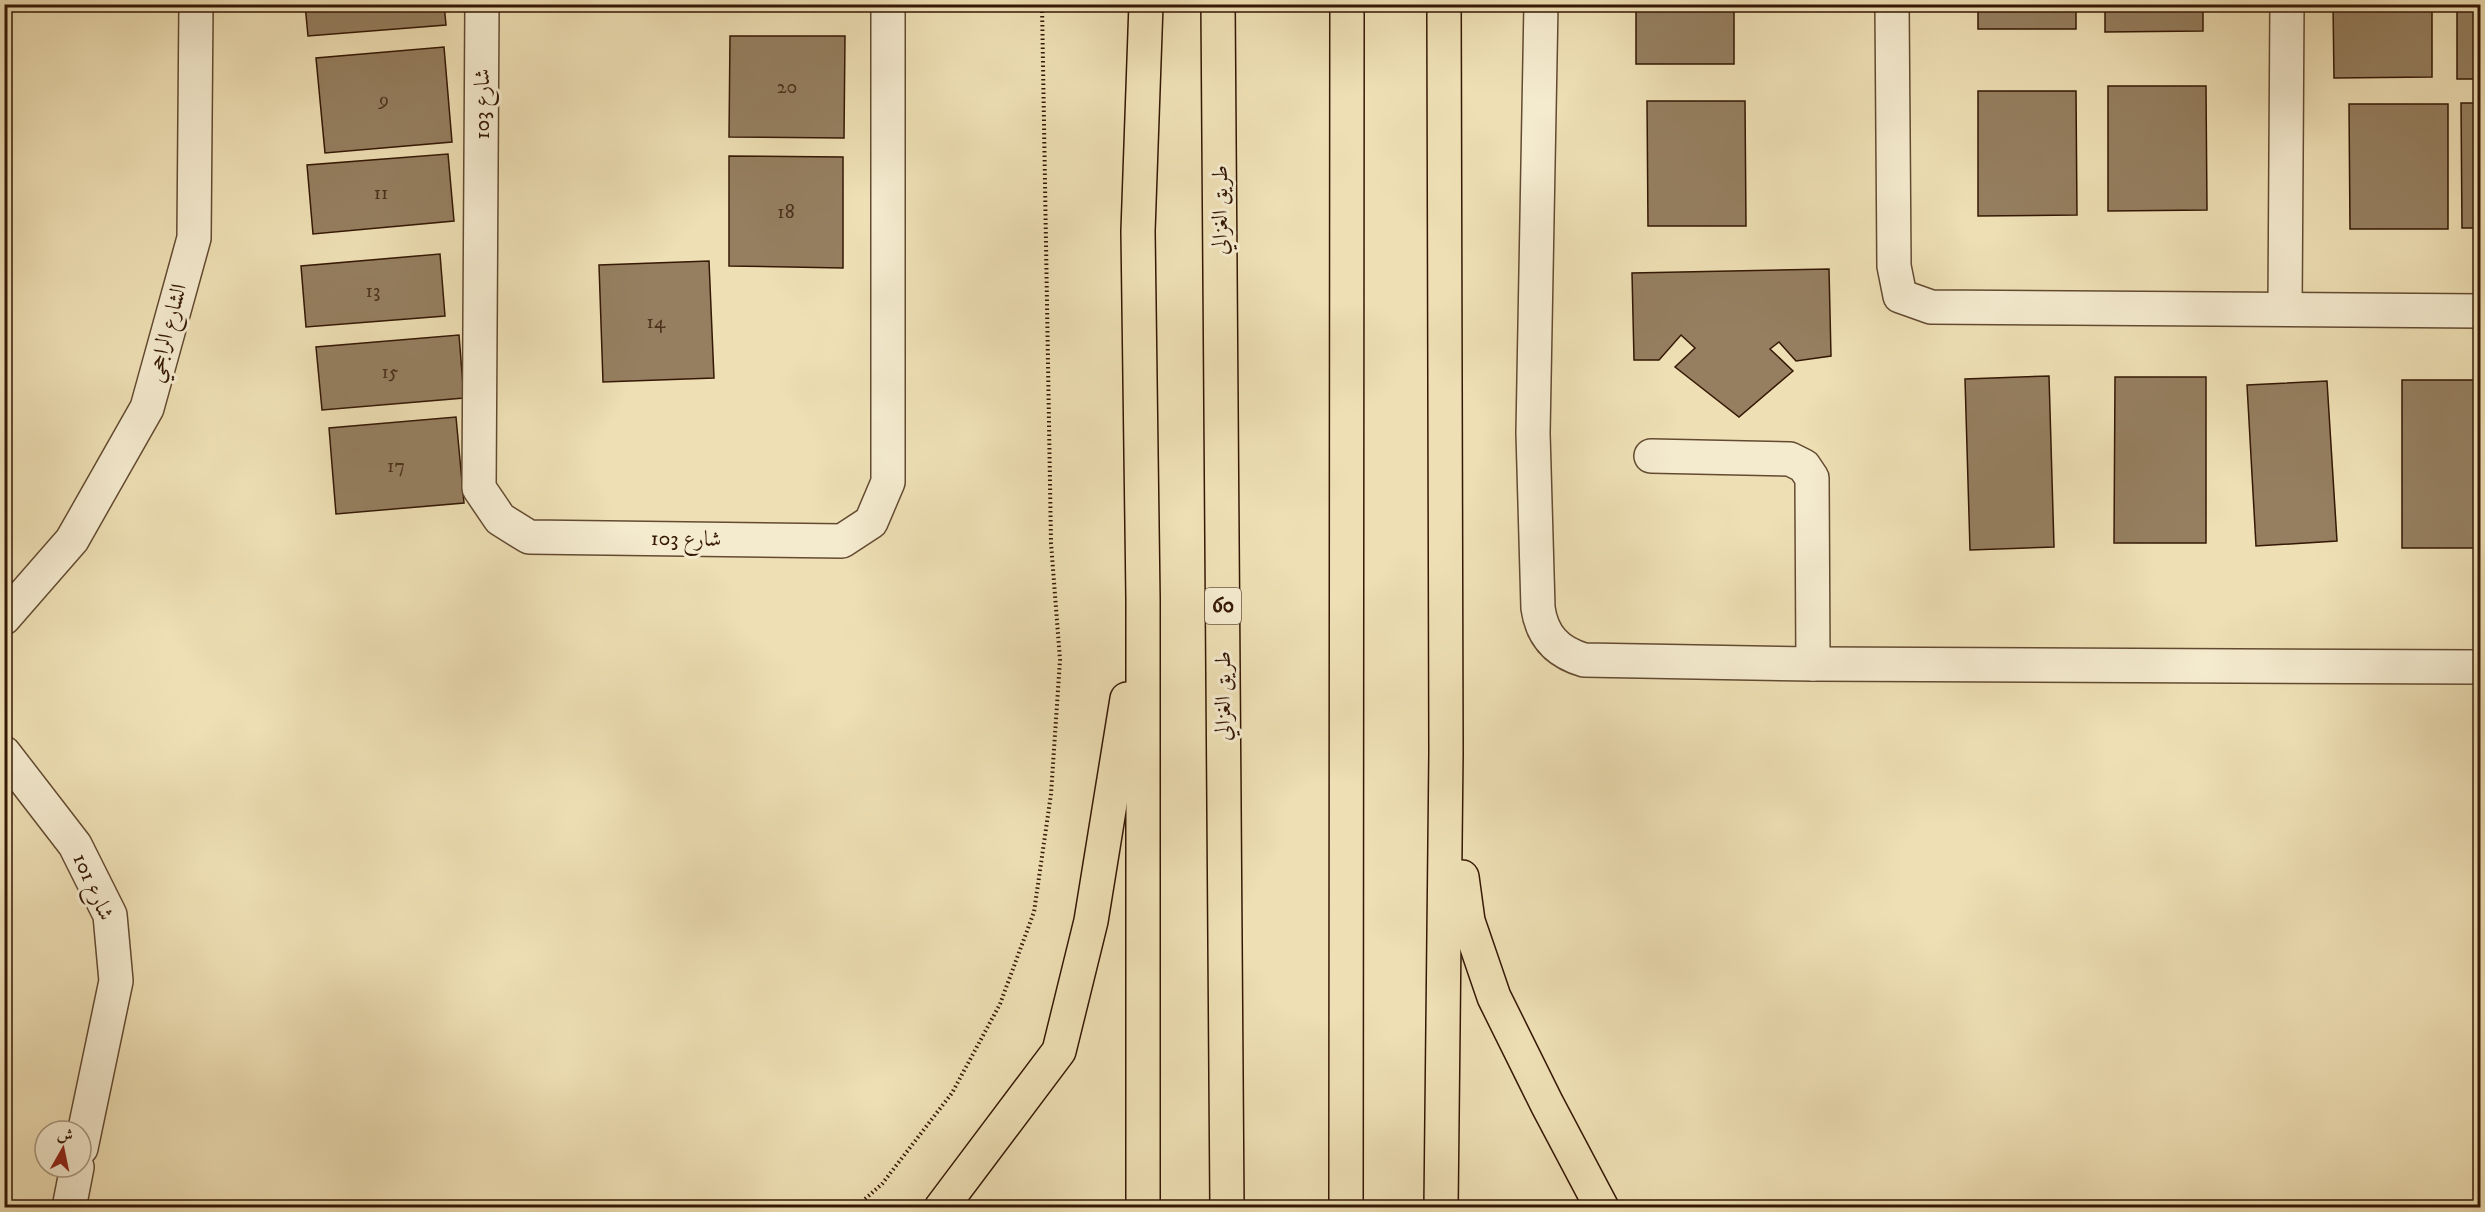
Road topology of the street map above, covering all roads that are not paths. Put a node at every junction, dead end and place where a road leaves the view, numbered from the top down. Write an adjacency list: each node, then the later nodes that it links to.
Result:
1 (196, 4): 15 (street, الشارع الراجحي)
2 (482, 4): 3 (street, شارع 103)
3 (888, 4)
4 (1146, 4): 14 (main road)
5 (1218, 4): 25 (main road, طريق الغزالي / 60)
6 (1347, 4): 26 (main road)
7 (1444, 4): 19 (main road)
8 (1541, 4): 16 (street)
9 (1892, 4): 11 (street)
10 (2287, 4): 11 (street)
11 (2285, 309): 12 (street)
12 (2481, 311)
13 (1651, 456): 16 (street)
14 (1143, 599): 23 (main road); 24 (main road)
15 (4, 618)
16 (1813, 664): 17 (street)
17 (2481, 667)
18 (4, 753): 20 (street, شارع 101)
19 (1446, 753): 27 (main road); 28 (main road)
20 (87, 1119)
21 (75, 1179): 22 (street)
22 (69, 1208)
23 (940, 1208)
24 (1143, 1208)
25 (1227, 1208)
26 (1346, 1208)
27 (1441, 1208)
28 (1602, 1208)

